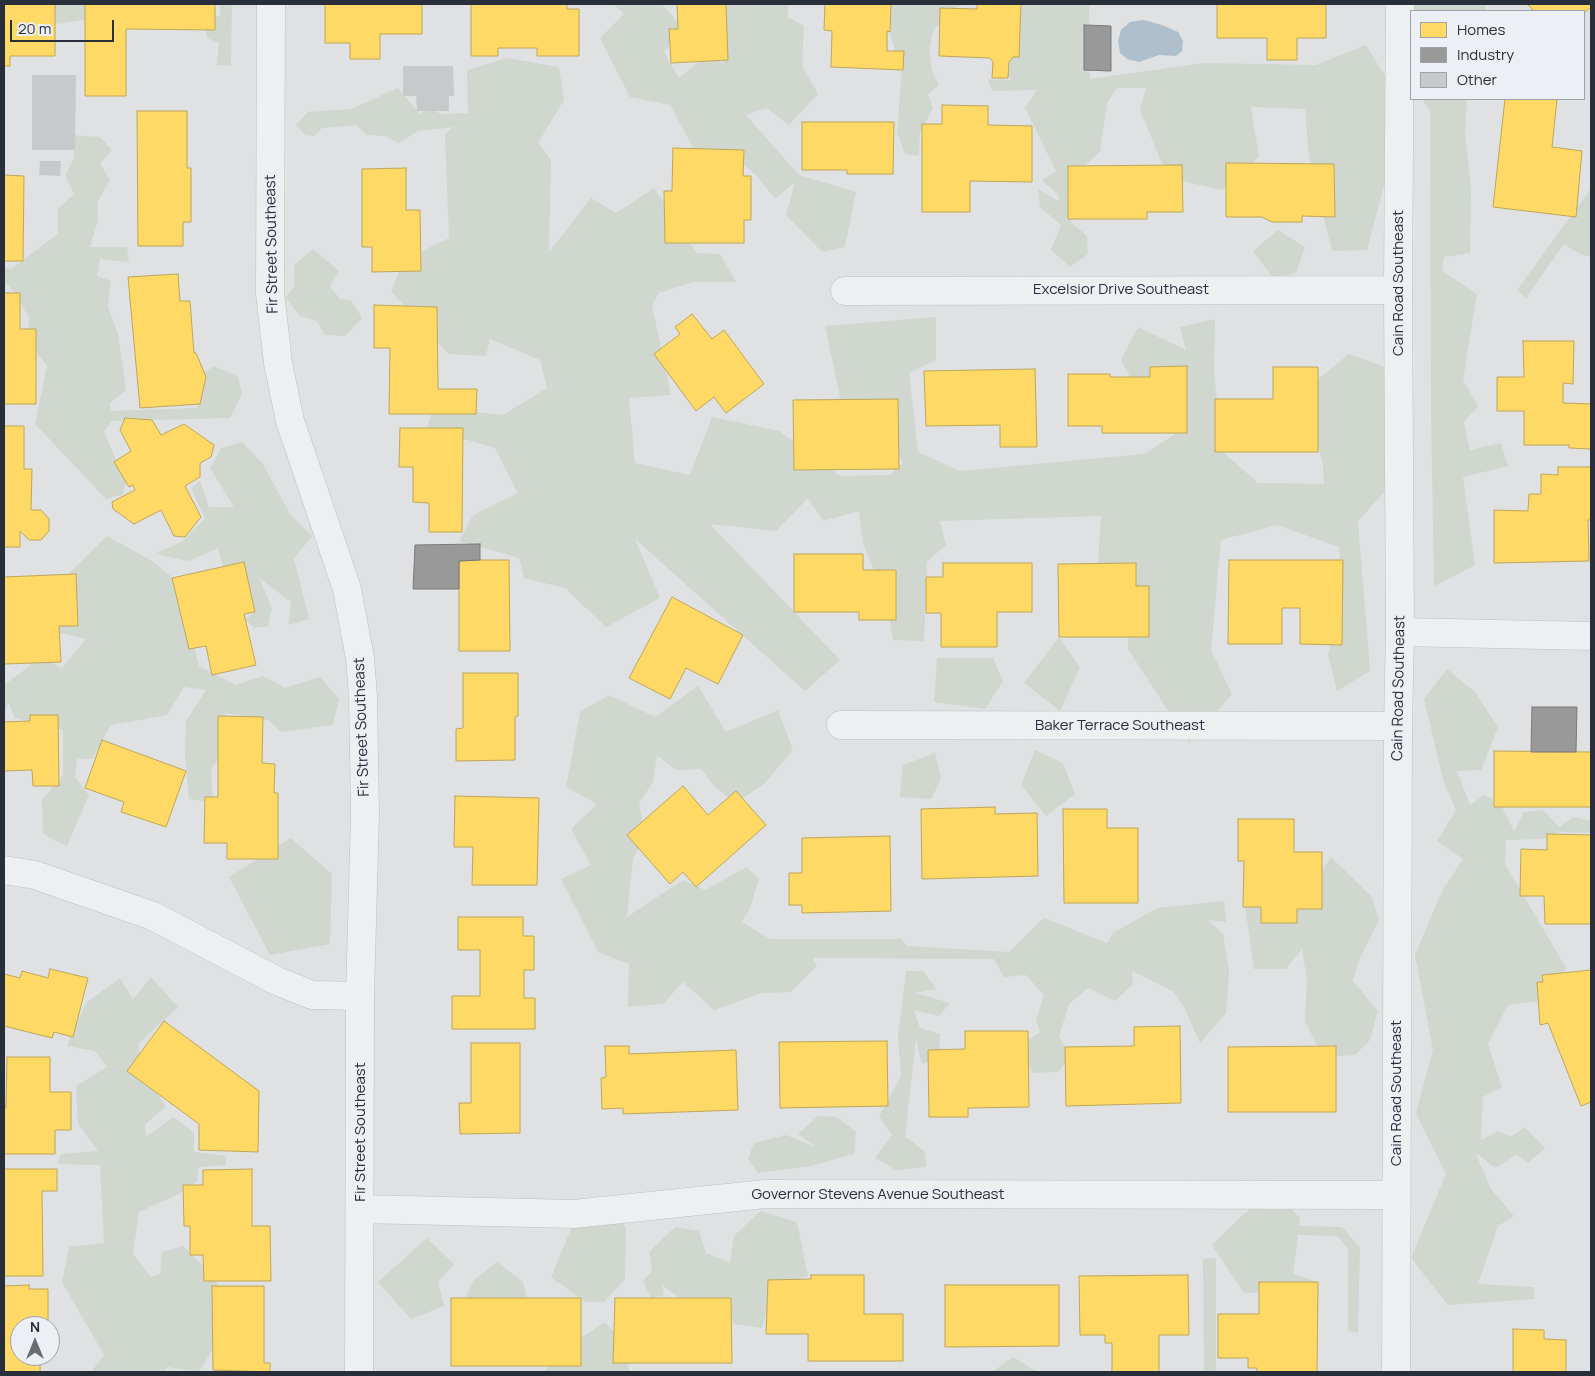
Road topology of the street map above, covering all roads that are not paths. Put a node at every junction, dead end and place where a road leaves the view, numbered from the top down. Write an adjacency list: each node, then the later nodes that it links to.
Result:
1 (271, 4): 10 (street, Fir Street Southeast)
2 (1400, 4): 3 (street, Cain Road Southeast)
3 (1398, 290): 4 (street, Excelsior Drive Southeast); 5 (street, Cain Road Southeast)
4 (845, 291)
5 (1400, 632): 6 (street); 8 (street, Cain Road Southeast)
6 (1591, 636)
7 (841, 725): 8 (street, Baker Terrace Southeast)
8 (1398, 726): 11 (street, Cain Road Southeast)
9 (4, 870): 10 (street)
10 (360, 996): 12 (street, Fir Street Southeast)
11 (1396, 1195): 12 (street, Governor Stevens Avenue Southeast); 14 (street, Cain Road Southeast)
12 (361, 1210): 13 (street, Fir Street Southeast)
13 (359, 1372)
14 (1396, 1372)

